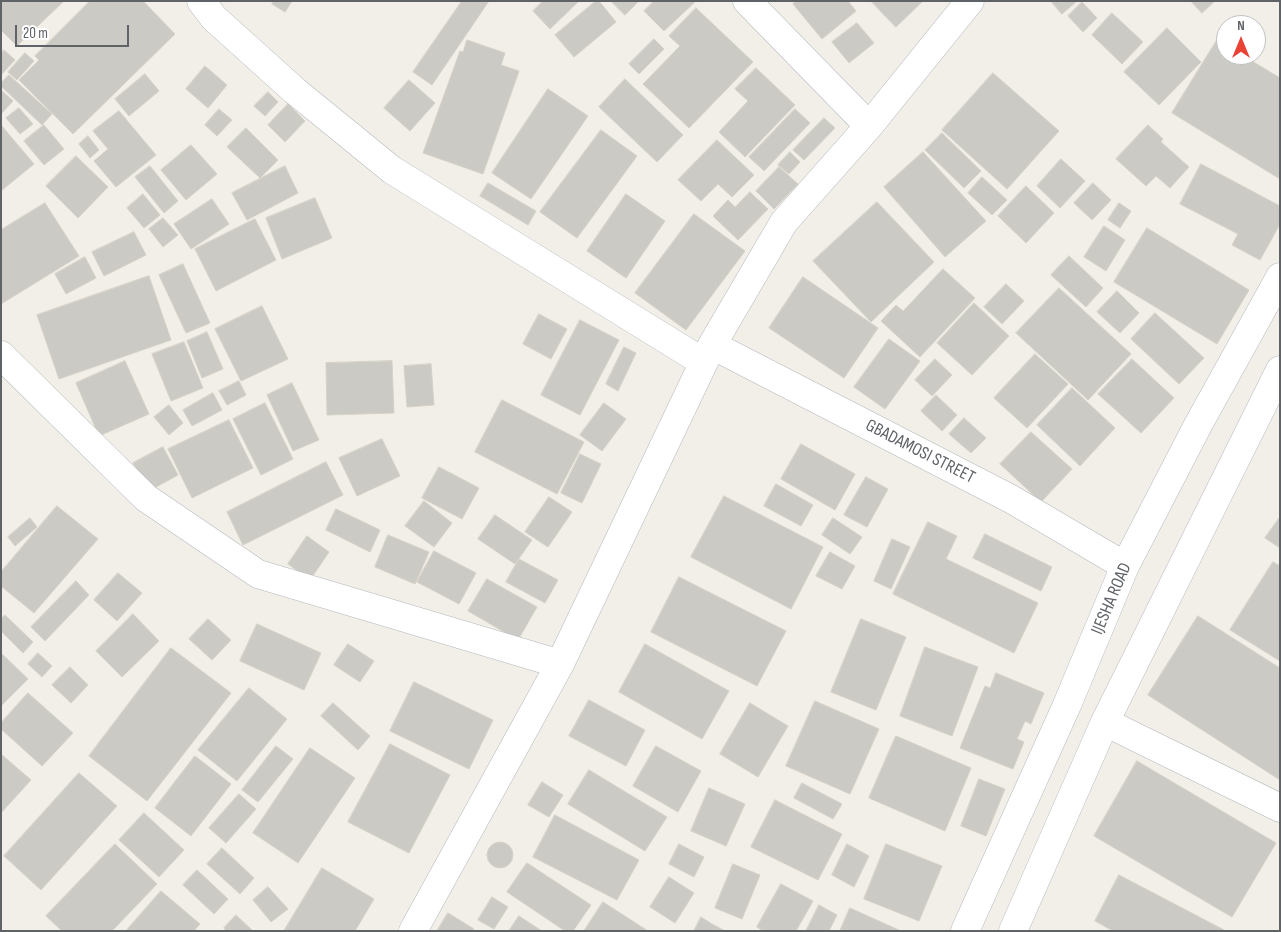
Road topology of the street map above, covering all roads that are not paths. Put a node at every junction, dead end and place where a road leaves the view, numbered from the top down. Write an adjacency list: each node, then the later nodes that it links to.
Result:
1 (201, 1): 6 (street, GBADAMOSI STREET)
2 (747, 1): 4 (street)
3 (970, 1): 4 (street)
4 (869, 126): 6 (street)
5 (1280, 278): 9 (street, IJESHA ROAD)
6 (708, 353): 9 (street, GBADAMOSI STREET); 10 (street)
7 (1, 355): 10 (street)
8 (1280, 370): 11 (street)
9 (1125, 566): 14 (street, IJESHA ROAD)
10 (560, 664): 13 (street)
11 (1105, 722): 12 (street); 15 (street)
12 (1280, 808)
13 (414, 931)
14 (965, 931)
15 (1013, 931)

